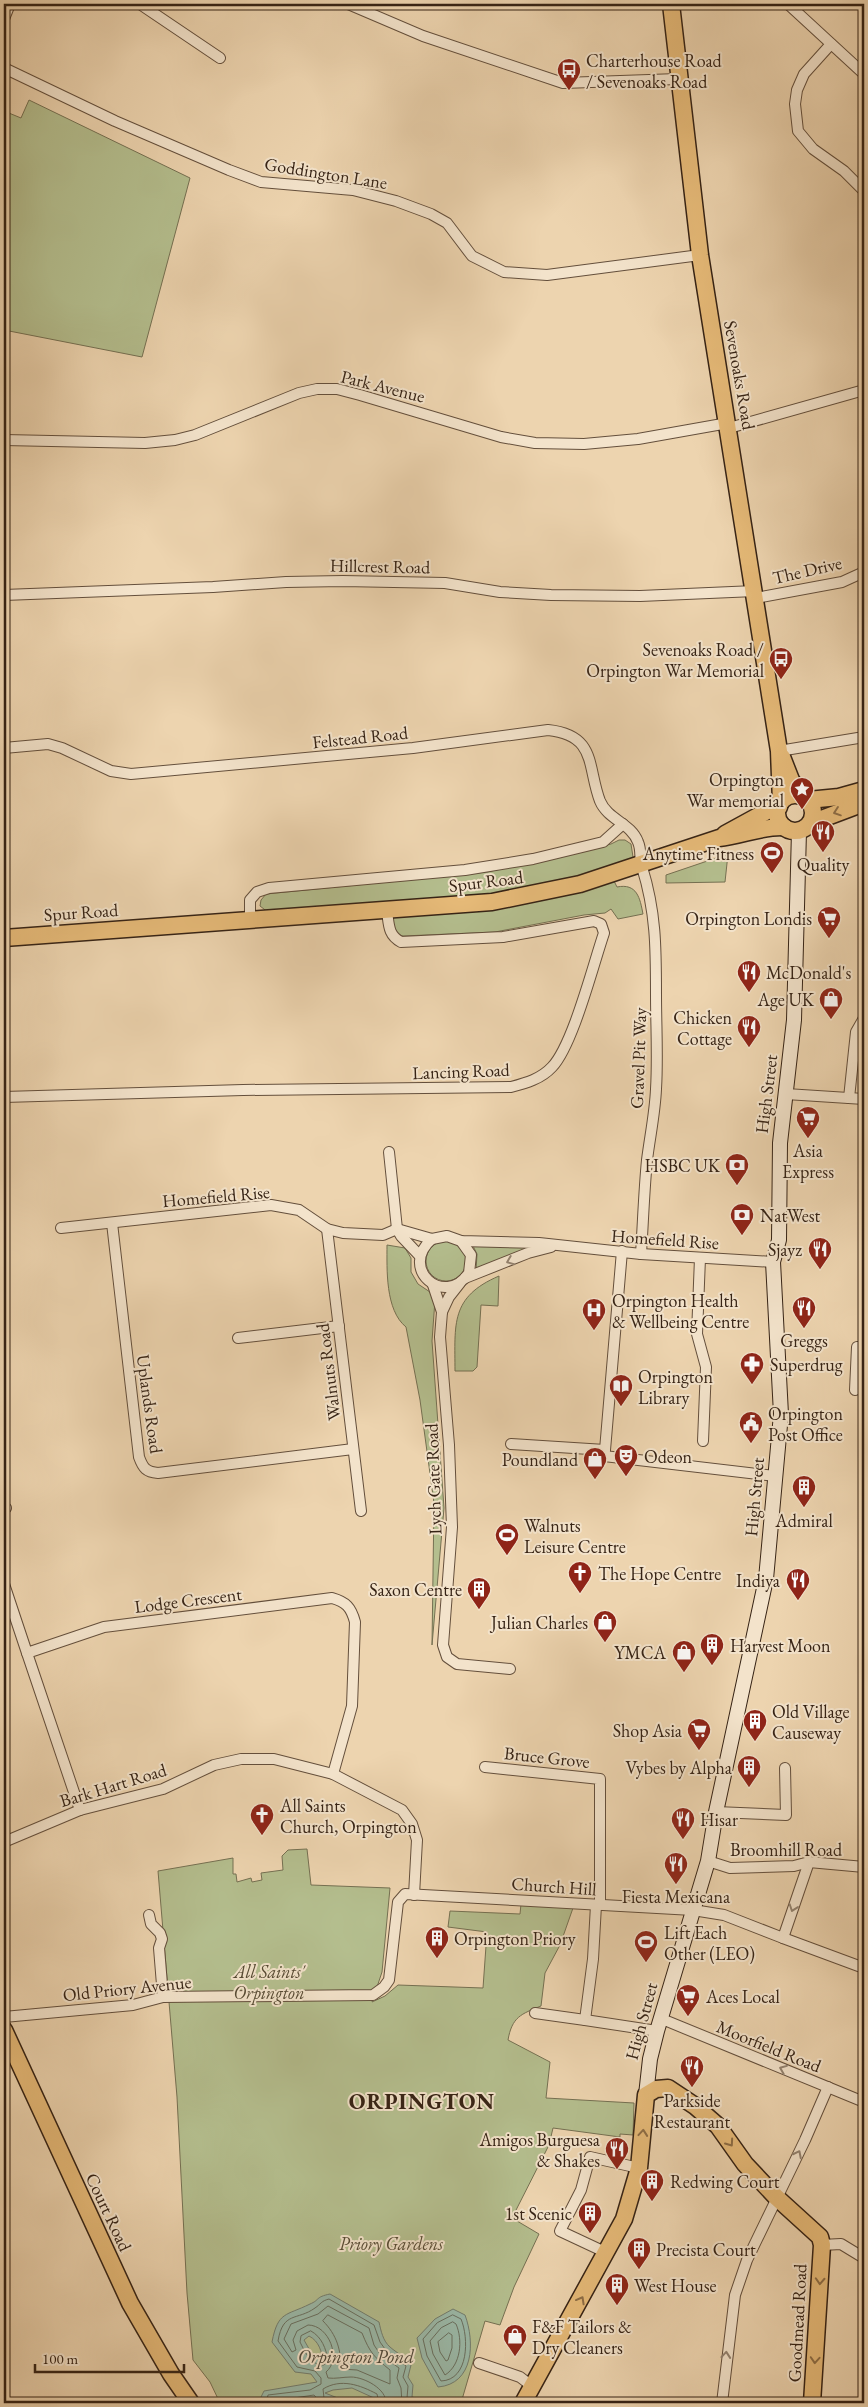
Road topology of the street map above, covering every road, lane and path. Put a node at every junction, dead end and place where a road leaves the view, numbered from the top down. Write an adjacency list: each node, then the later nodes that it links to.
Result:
1 (10, 4): 6 (street)
2 (140, 4): 8 (street)
3 (348, 4): 11 (street)
4 (671, 4): 11 (main road, Sevenoaks Road)
5 (788, 4): 7 (street)
6 (4, 19)
7 (831, 44): 10 (street); 12 (street)
8 (220, 58)
9 (4, 68): 13 (street, Goddington Lane)
10 (864, 74)
11 (678, 78): 13 (main road, Sevenoaks Road)
12 (864, 191)
13 (700, 255): 15 (main road, Sevenoaks Road)
14 (864, 390): 15 (street, Park Avenue)
15 (728, 426): 16 (street, Park Avenue); 18 (main road, Sevenoaks Road)
16 (4, 440)
17 (864, 572): 18 (street, The Drive)
18 (755, 594): 19 (street, Hillcrest Road); 22 (main road, Sevenoaks Road)
19 (4, 595)
20 (864, 738): 22 (street)
21 (4, 748): 27 (street, Felstead Road)
22 (779, 751): 24 (main road, Sevenoaks Road); 26 (main road, Sevenoaks Road)
23 (864, 790): 24 (main road)
24 (805, 798): 26 (main road); 28 (main road)
25 (864, 803): 28 (main road, Spur Road, one-way to 28)
26 (780, 804): 28 (main road); 29 (main road, Spur Road)
27 (623, 824): 30 (street, Felstead Road); 32 (street, Spur Road)
28 (798, 827): 29 (main road, Spur Road); 35 (street, High Street)
29 (719, 838): 30 (main road, Spur Road)
30 (641, 864): 31 (main road, Spur Road); 48 (street, Gravel Pit Way)
31 (387, 911): 32 (main road, Spur Road); 36 (street, Lancing Road)
32 (250, 920): 33 (main road, Spur Road)
33 (4, 938)
34 (864, 1018): 37 (street)
35 (786, 1094): 37 (street); 51 (street, High Street)
36 (4, 1097)
37 (849, 1098): 38 (street)
38 (864, 1099)
39 (389, 1152): 43 (street)
40 (112, 1223): 41 (street, Homefield Rise); 42 (street, Homefield Rise); 61 (street, Uplands Road)
41 (61, 1228)
42 (327, 1229): 43 (street, Homefield Rise); 55 (street, Walnuts Road)
43 (397, 1229): 44 (street, Homefield Rise); 49 (street)
44 (432, 1239): 45 (street, Homefield Rise); 49 (street)
45 (461, 1241): 46 (street, Homefield Rise); 52 (street)
46 (555, 1246): 47 (street, Homefield Rise); 52 (street, Homefield Rise, one-way to 52)
47 (622, 1251): 48 (street, Homefield Rise); 62 (street)
48 (641, 1254): 50 (street, Homefield Rise)
49 (420, 1256): 53 (street)
50 (700, 1258): 51 (street, Homefield Rise); 59 (street)
51 (773, 1262): 63 (street, High Street)
52 (463, 1280): 53 (street); 54 (street, Lych Gate Road)
53 (434, 1285): 54 (street, Lych Gate Road)
54 (442, 1312): 67 (street, Lych Gate Road)
55 (339, 1326): 56 (street); 61 (street, Walnuts Road)
56 (238, 1338)
57 (864, 1348): 58 (street)
58 (854, 1390)
59 (703, 1441)
60 (511, 1444): 62 (street)
61 (353, 1448): 64 (street, Walnuts Road)
62 (604, 1450): 63 (street)
63 (775, 1476): 72 (street, High Street)
64 (361, 1511)
65 (4, 1584): 66 (street)
66 (27, 1653): 70 (street, Lodge Crescent); 71 (street)
67 (510, 1669)
68 (485, 1767): 78 (street, Bruce Grove)
69 (785, 1768): 72 (street)
70 (333, 1774): 71 (street, Bark Hart Road); 77 (street, Bark Hart Road)
71 (80, 1810): 73 (street, Bark Hart Road)
72 (716, 1812): 74 (street, High Street)
73 (4, 1842)
74 (708, 1861): 75 (street, Broomhill Road); 79 (street, High Street)
75 (809, 1862): 76 (street, Broomhill Road); 81 (street, one-way to 81)
76 (864, 1867)
77 (414, 1895): 78 (street, Church Hill); 83 (street, Old Priory Avenue)
78 (598, 1905): 79 (street, Church Hill); 86 (street)
79 (692, 1910): 81 (street, Church Hill); 87 (street, High Street)
80 (149, 1915): 83 (street)
81 (783, 1938): 82 (street, Church Hill)
82 (864, 1968)
83 (163, 1998): 85 (street, Old Priory Avenue)
84 (535, 2013): 86 (street, Moorfield Road)
85 (4, 2017)
86 (585, 2020): 87 (street, Moorfield Road)
87 (659, 2025): 89 (street, High Street); 91 (street, Moorfield Road, one-way to 87)
88 (4, 2030): 101 (main road, Court Road)
89 (650, 2059): 90 (street); 92 (street, High Street)
90 (668, 2088): 92 (main road); 95 (main road, one-way to 95)
91 (828, 2088): 93 (street, Moorfield Road); 95 (street, one-way to 91)
92 (646, 2095): 94 (main road, High Street, one-way to 92)
93 (864, 2102)
94 (639, 2168): 97 (main road, High Street); 97 (street)
95 (776, 2198): 96 (main road); 103 (street, one-way to 95)
96 (822, 2244): 98 (street); 104 (main road, Goodmead Road, one-way to 104)
97 (607, 2253): 100 (main road, High Street, one-way to 97)
98 (864, 2258)
99 (479, 2362): 100 (street)
100 (533, 2387): 102 (main road, High Street)
101 (191, 2403)
102 (523, 2403)
103 (722, 2403)
104 (812, 2403)

